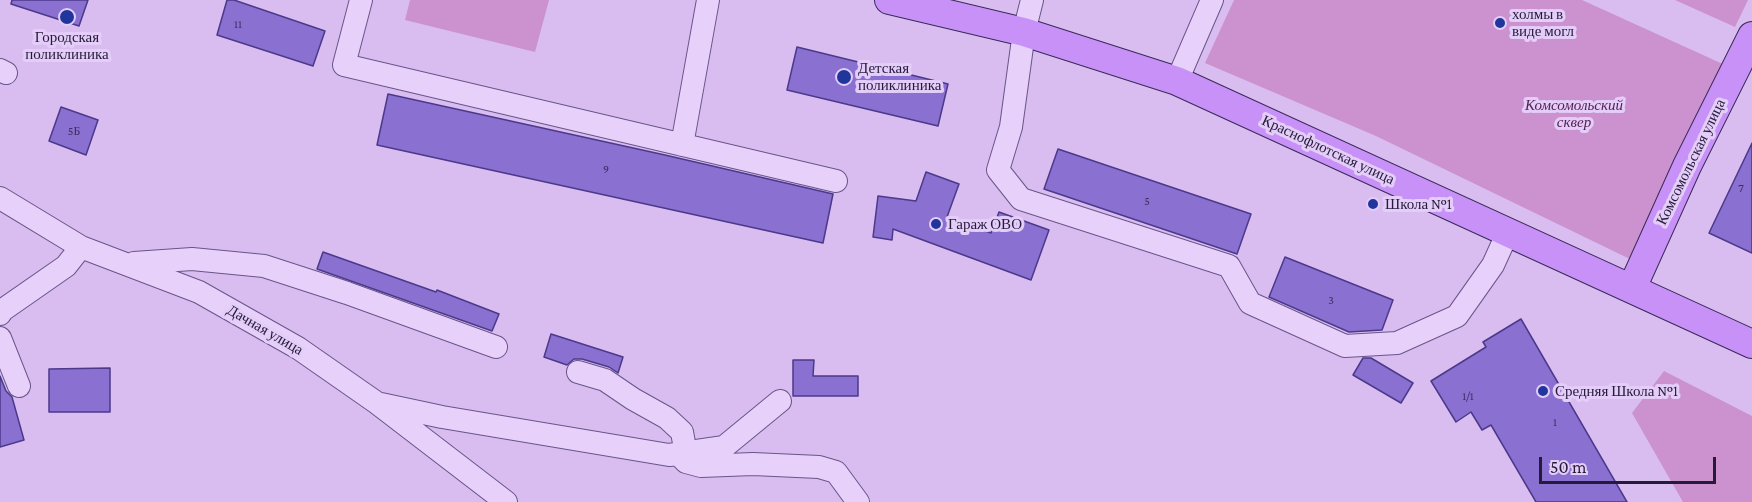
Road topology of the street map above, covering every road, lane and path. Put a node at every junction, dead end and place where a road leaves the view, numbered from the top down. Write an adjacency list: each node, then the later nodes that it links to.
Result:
1 (362, 0): 9 (street)
2 (708, 0): 9 (street)
3 (889, 0): 6 (main road, Краснофлотская улица)
4 (1032, 0): 6 (street)
5 (1212, 0): 8 (street)
6 (1024, 32): 8 (main road, Краснофлотская улица); 12 (street)
7 (1750, 48): 15 (main road, Комсомольская улица)
8 (1177, 81): 12 (main road, Краснофлотская улица)
9 (682, 145): 10 (street)
10 (836, 181)
11 (0, 198): 13 (street, Дачная улица)
12 (1508, 232): 15 (main road, Краснофлотская улица)
13 (81, 247): 14 (street, Дачная улица); 16 (street)
14 (126, 264): 19 (street); 23 (street, Дачная улица)
15 (1632, 288): 18 (main road, Краснофлотская улица)
16 (0, 314)
17 (0, 338): 21 (street)
18 (1752, 344)
19 (496, 347)
20 (578, 372): 24 (street)
21 (19, 386)
22 (780, 401): 24 (street)
23 (377, 403): 24 (street); 25 (street, Дачная улица)
24 (682, 454): 26 (street)
25 (506, 502)
26 (858, 502)

